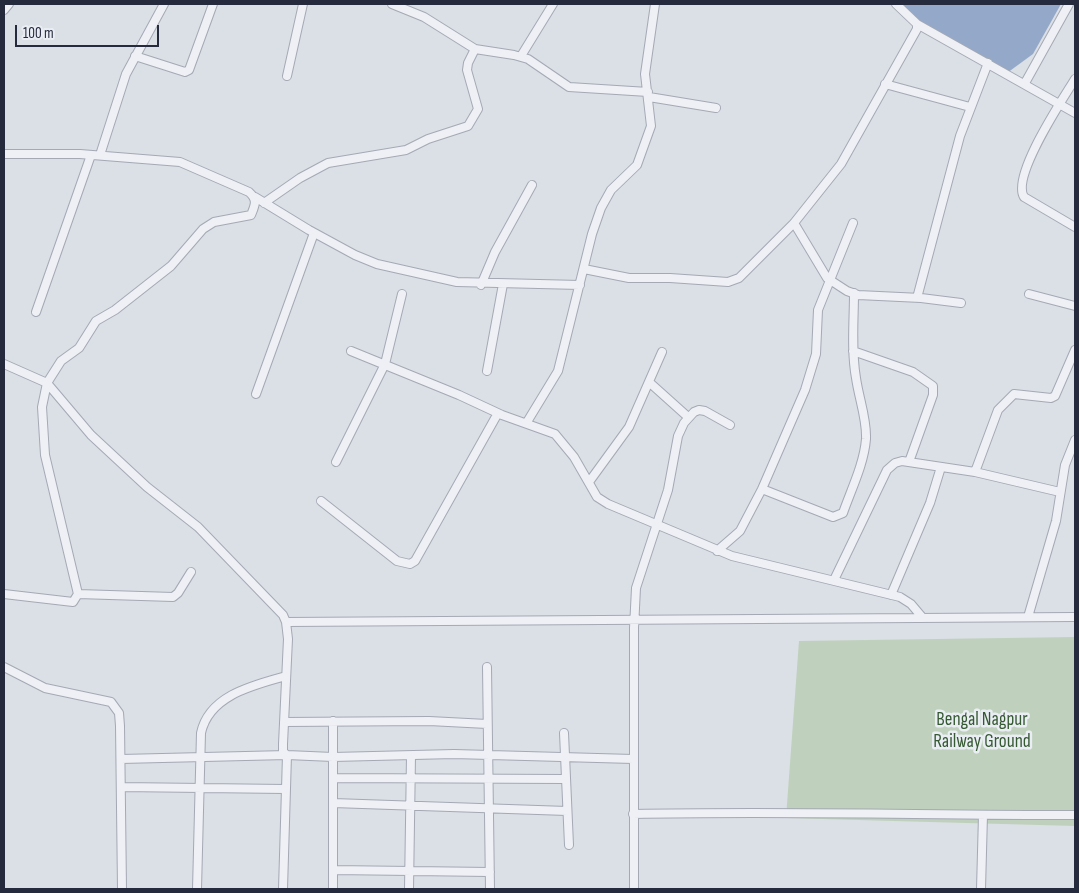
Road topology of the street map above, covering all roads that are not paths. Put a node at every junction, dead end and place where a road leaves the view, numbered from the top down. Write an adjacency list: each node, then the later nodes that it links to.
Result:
1 (9, 4): 10 (street)
2 (164, 4): 13 (street)
3 (213, 4): 13 (street)
4 (303, 4): 16 (street)
5 (392, 4): 12 (street)
6 (553, 4): 14 (street)
7 (655, 4): 20 (street)
8 (896, 4): 11 (street)
9 (1069, 4): 18 (street)
10 (4, 10)
11 (917, 24): 15 (street); 19 (street)
12 (475, 49): 14 (street); 30 (street)
13 (135, 56): 27 (street)
14 (521, 56): 20 (street)
15 (988, 63): 18 (street); 22 (street)
16 (286, 76)
17 (1075, 79): 21 (street)
18 (1025, 83): 21 (street)
19 (885, 84): 22 (street); 32 (street)
20 (649, 94): 23 (street); 35 (street)
21 (1060, 104): 24 (street); 33 (street)
22 (970, 107): 43 (street)
23 (716, 108)
24 (1075, 113)
25 (4, 154): 26 (street)
26 (91, 155): 27 (street); 46 (street)
27 (100, 155): 29 (street)
28 (532, 185): 38 (street)
29 (255, 197): 30 (street); 55 (street)
30 (264, 203): 34 (street)
31 (853, 222): 36 (street)
32 (794, 224): 35 (street); 36 (street)
33 (1075, 227)
34 (314, 233): 38 (street); 56 (street)
35 (584, 269): 39 (street)
36 (830, 280): 40 (street); 67 (street)
37 (503, 284): 38 (street); 39 (street); 53 (street)
38 (481, 285)
39 (580, 285): 59 (street)
40 (854, 293): 43 (street); 49 (street)
41 (402, 294): 52 (street)
42 (1029, 294): 45 (street)
43 (918, 298): 44 (street)
44 (961, 303)
45 (1075, 306)
46 (36, 312)
47 (351, 350): 52 (street)
48 (1075, 350): 65 (street)
49 (853, 351): 63 (street); 67 (street)
50 (662, 352): 54 (street)
51 (4, 364): 55 (street)
52 (384, 364): 57 (street); 62 (street)
53 (487, 372)
54 (649, 382): 58 (street); 66 (street)
55 (47, 383): 75 (street); 80 (street)
56 (256, 394)
57 (498, 413): 59 (street); 69 (street)
58 (688, 417): 60 (street); 70 (street)
59 (527, 422): 66 (street)
60 (730, 425)
61 (1075, 440): 68 (street)
62 (336, 462)
63 (909, 462): 64 (street); 73 (street)
64 (941, 467): 65 (street); 76 (street)
65 (975, 472): 68 (street)
66 (589, 482): 70 (street)
67 (762, 489): 71 (street)
68 (1060, 492): 78 (street)
69 (321, 501)
70 (656, 526): 71 (street); 81 (street)
71 (717, 551): 73 (street)
72 (191, 572): 75 (street)
73 (834, 580): 76 (street)
74 (4, 594): 75 (street)
75 (78, 594)
76 (891, 595): 77 (street)
77 (922, 617): 78 (street); 81 (street)
78 (1028, 617): 79 (street)
79 (1075, 617)
80 (286, 622): 81 (street); 84 (street)
81 (634, 622): 96 (street)
82 (4, 667): 94 (street)
83 (487, 667): 87 (street)
84 (286, 676): 86 (street); 95 (street)
85 (333, 720): 86 (street); 87 (street); 92 (street)
86 (284, 722): 89 (street)
87 (487, 724): 90 (street)
88 (564, 733): 93 (street)
89 (286, 755): 92 (street); 95 (street); 103 (street)
90 (488, 755): 91 (street); 93 (street); 100 (street)
91 (411, 756): 92 (street); 98 (street)
92 (333, 757): 97 (street)
93 (564, 757): 96 (street); 99 (street)
94 (121, 759): 95 (street); 101 (street)
95 (200, 759): 102 (street)
96 (634, 759): 108 (street)
97 (333, 778): 98 (street); 104 (street)
98 (411, 779): 100 (street); 105 (street)
99 (565, 779): 100 (street); 107 (street)
100 (488, 780): 106 (street)
101 (121, 787): 102 (street); 115 (street)
102 (199, 788): 103 (street); 116 (street)
103 (286, 789): 117 (street)
104 (333, 803): 105 (street); 112 (street)
105 (410, 804): 106 (street); 113 (street)
106 (489, 809): 107 (street); 114 (street)
107 (567, 811): 111 (street)
108 (634, 814): 109 (street); 121 (street)
109 (983, 815): 110 (street); 122 (street)
110 (1075, 815)
111 (569, 845)
112 (333, 870): 113 (street); 118 (street)
113 (409, 872): 114 (street); 119 (street)
114 (490, 872): 120 (street)
115 (122, 889)
116 (197, 889)
117 (283, 889)
118 (333, 889)
119 (409, 889)
120 (490, 889)
121 (634, 889)
122 (981, 889)

